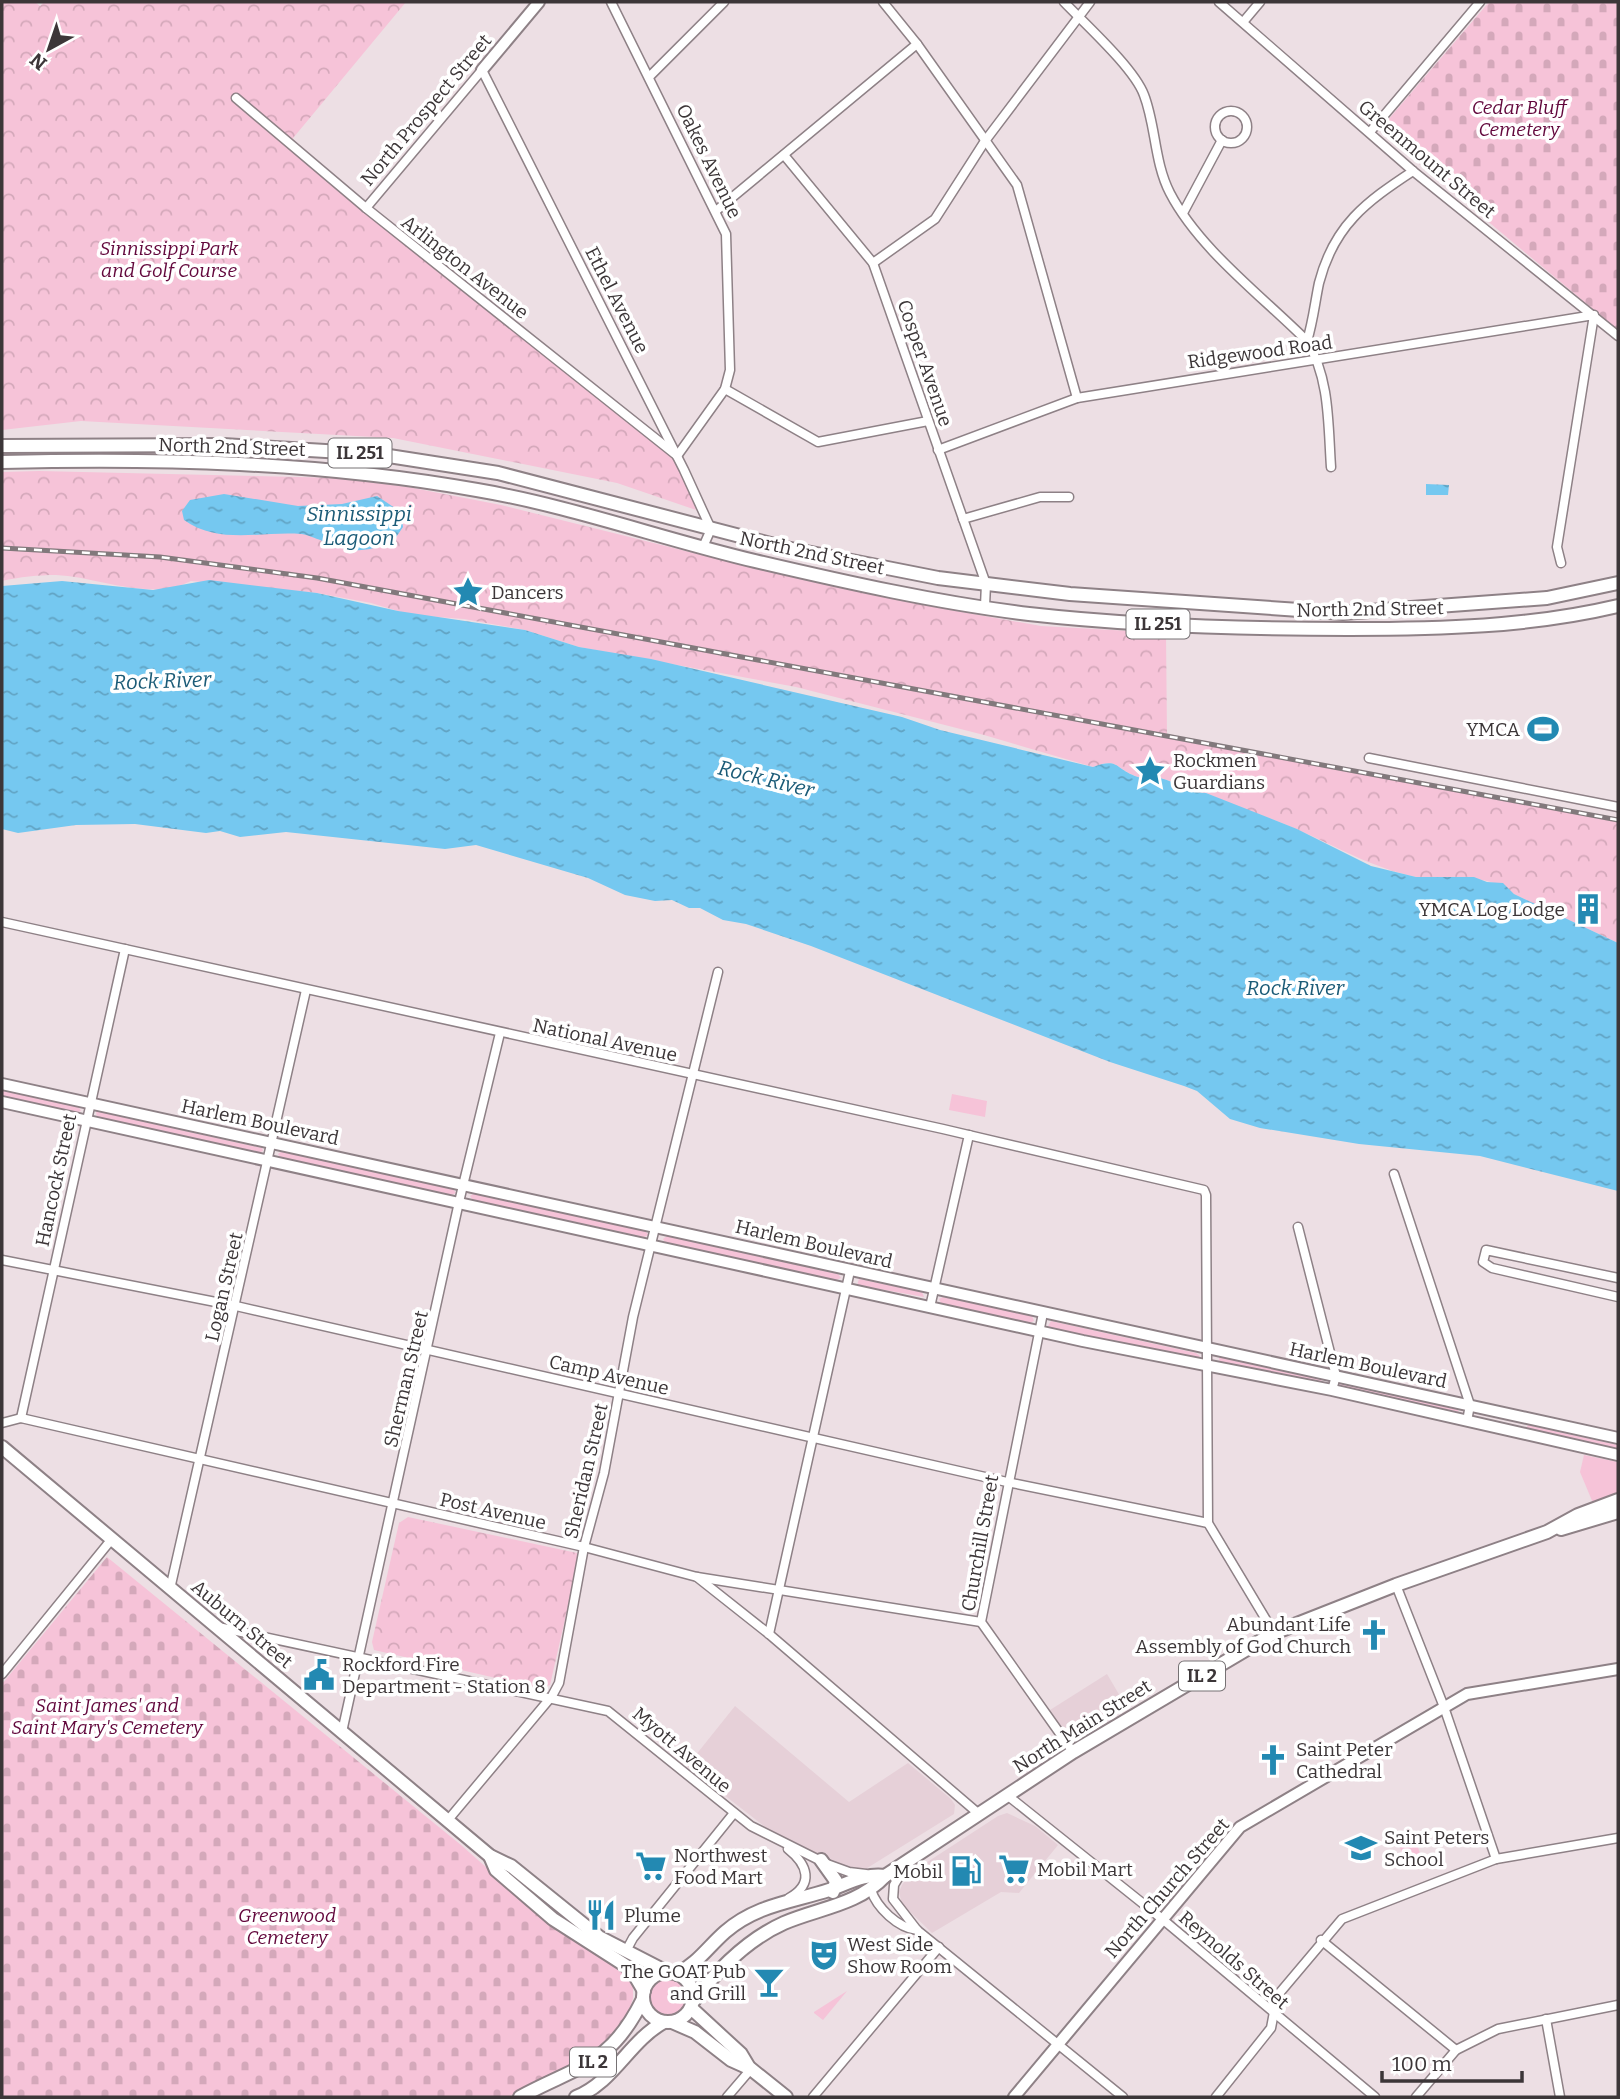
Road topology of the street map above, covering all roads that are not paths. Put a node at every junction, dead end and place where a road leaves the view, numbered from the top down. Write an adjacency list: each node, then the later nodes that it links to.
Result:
1 (539, 2): 13 (street, North Prospect Street)
2 (611, 2): 14 (street, Oakes Avenue)
3 (724, 2): 14 (street)
4 (883, 2): 12 (street)
5 (1064, 2): 10 (street)
6 (1090, 2): 10 (street)
7 (1219, 2): 11 (street, Greenmount Street)
8 (1260, 2): 11 (street)
9 (1480, 2): 16 (street)
10 (1078, 17): 18 (street); 23 (street)
11 (1244, 21): 16 (street, Greenmount Street)
12 (917, 44): 18 (street); 19 (street)
13 (482, 70): 21 (street, North Prospect Street); 34 (street, Ethel Avenue)
14 (650, 76): 22 (street, Oakes Avenue)
15 (236, 98): 21 (street, Arlington Avenue)
16 (1370, 132): 20 (street, Greenmount Street)
17 (1222, 140): 23 (street)
18 (985, 141): 24 (street); 30 (street)
19 (784, 155): 22 (street); 24 (street, Cosper Avenue)
20 (1413, 171): 25 (street, Greenmount Street); 27 (street)
21 (366, 208): 34 (street, Arlington Avenue)
22 (717, 210): 29 (street, Oakes Avenue)
23 (1183, 213): 27 (street)
24 (873, 263): 31 (street, Cosper Avenue)
25 (1594, 315): 26 (street, Greenmount Street); 28 (street, Ridgewood Road); 41 (street)
26 (1618, 336)
27 (1307, 341): 28 (street)
28 (1316, 360): 30 (street, Ridgewood Road); 36 (street)
29 (725, 389): 31 (street); 34 (street, Oakes Avenue)
30 (1077, 398): 33 (street, Ridgewood Road)
31 (928, 421): 33 (street, Cosper Avenue)
32 (2, 446): 39 (main road, North 2nd Street / IL 251)
33 (938, 450): 38 (street, Cosper Avenue)
34 (677, 456): 39 (street, Ethel Avenue)
35 (2, 462): 40 (main road, North 2nd Street / IL 251)
36 (1331, 467)
37 (1069, 497): 38 (street)
38 (963, 519): 42 (street, Cosper Avenue)
39 (711, 528): 40 (street); 42 (main road, North 2nd Street / IL 251)
40 (703, 547): 44 (main road, North 2nd Street / IL 251)
41 (1561, 563)
42 (986, 584): 43 (main road, North 2nd Street / IL 251); 44 (street, Cosper Avenue)
43 (1617, 584)
44 (985, 606): 45 (main road, North 2nd Street / IL 251)
45 (1618, 606)
46 (1369, 758): 47 (street)
47 (1618, 807)
48 (2, 922): 49 (street, National Avenue)
49 (125, 948): 51 (street, National Avenue); 56 (street, Hancock Street)
50 (718, 972): 53 (street, Sheridan Street)
51 (306, 990): 52 (street, National Avenue); 59 (street, Logan Street)
52 (499, 1032): 53 (street, National Avenue); 62 (street, Sherman Street)
53 (693, 1075): 58 (street, National Avenue); 64 (street, Sheridan Street)
54 (2, 1084): 56 (street, Harlem Boulevard)
55 (2, 1101): 57 (street, Harlem Boulevard)
56 (89, 1104): 57 (street, Hancock Street); 59 (street, Harlem Boulevard)
57 (85, 1121): 60 (street, Harlem Boulevard); 68 (street, Hancock Street)
58 (969, 1135): 72 (street); 78 (street, National Avenue)
59 (272, 1142): 60 (street, Logan Street); 62 (street, Harlem Boulevard)
60 (268, 1162): 63 (street, Harlem Boulevard); 74 (street, Logan Street)
61 (1394, 1174): 84 (street)
62 (463, 1184): 63 (street, Sherman Street); 64 (street, Harlem Boulevard)
63 (459, 1202): 66 (street, Harlem Boulevard); 79 (street, Sherman Street)
64 (656, 1227): 66 (street, Sheridan Street); 69 (street, Harlem Boulevard)
65 (1298, 1227): 81 (street)
66 (651, 1246): 71 (street, Harlem Boulevard); 83 (street, Sheridan Street)
67 (2, 1260): 68 (street, Camp Avenue)
68 (53, 1270): 74 (street, Camp Avenue); 85 (street, Hancock Street)
69 (850, 1271): 71 (street); 72 (street, Harlem Boulevard)
70 (1618, 1278): 73 (street)
71 (847, 1289): 75 (street, Harlem Boulevard); 88 (street)
72 (933, 1289): 75 (street); 76 (street, Harlem Boulevard)
73 (1618, 1297)
74 (236, 1306): 79 (street, Camp Avenue); 92 (street, Logan Street)
75 (930, 1307): 77 (street, Harlem Boulevard)
76 (1042, 1313): 77 (street, Churchill Street); 78 (street, Harlem Boulevard)
77 (1038, 1331): 80 (street, Harlem Boulevard); 93 (street, Churchill Street)
78 (1209, 1348): 80 (street); 81 (street, Harlem Boulevard)
79 (428, 1350): 83 (street, Camp Avenue); 95 (street, Sherman Street)
80 (1207, 1366): 82 (street, Harlem Boulevard); 97 (street)
81 (1336, 1376): 82 (street); 84 (street, Harlem Boulevard)
82 (1332, 1390): 86 (street, Harlem Boulevard)
83 (620, 1395): 88 (street, Camp Avenue); 100 (street, Sheridan Street)
84 (1470, 1405): 86 (street); 89 (street, Harlem Boulevard)
85 (21, 1418): 87 (street, Post Avenue); 92 (street, Post Avenue)
86 (1467, 1421): 91 (street, Harlem Boulevard)
87 (2, 1423)
88 (814, 1437): 93 (street, Camp Avenue); 104 (street)
89 (1618, 1438)
90 (2, 1447): 99 (main road, Auburn Street)
91 (1618, 1455)
92 (201, 1458): 95 (street, Post Avenue); 103 (street, Logan Street)
93 (1006, 1482): 97 (street, Camp Avenue); 105 (street, Churchill Street)
94 (1618, 1500): 98 (main road, North Main Street / IL 2)
95 (394, 1504): 100 (street, Post Avenue); 109 (street, Sherman Street)
96 (1618, 1512): 98 (main road, IL 2)
97 (1208, 1523): 107 (street)
98 (1547, 1532): 102 (main road, North Main Street / IL 2)
99 (111, 1540): 103 (main road, Auburn Street); 111 (street)
100 (584, 1547): 101 (street, Post Avenue); 112 (street, Sheridan Street)
101 (697, 1577): 104 (street, Post Avenue); 108 (street)
102 (1396, 1585): 107 (main road, North Main Street / IL 2); 113 (street)
103 (170, 1589): 106 (main road, Auburn Street)
104 (781, 1589): 105 (street, Post Avenue); 108 (street)
105 (981, 1622): 115 (street, Churchill Street)
106 (214, 1626): 109 (street, Myott Avenue); 114 (main road, Auburn Street)
107 (1274, 1633): 115 (main road, North Main Street / IL 2)
108 (769, 1634): 118 (street)
109 (360, 1657): 112 (street, Myott Avenue); 114 (street, Sherman Street)
110 (1618, 1669): 113 (street, North Church Street)
111 (2, 1674)
112 (552, 1696): 117 (street, Myott Avenue); 119 (street, Sheridan Street)
113 (1444, 1707): 123 (street); 130 (street, North Church Street)
114 (342, 1732): 119 (main road, Auburn Street)
115 (1073, 1752): 116 (main road, North Main Street / IL 2)
116 (1007, 1795): 118 (main road, North Main Street / IL 2); 130 (street, Reynolds Street)
117 (734, 1813): 121 (street, Myott Avenue); 135 (street)
118 (979, 1814): 125 (main road, North Main Street / IL 2)
119 (448, 1820): 122 (main road, Auburn Street)
120 (1618, 1838): 123 (street)
121 (777, 1840): 124 (street, Myott Avenue); 129 (street)
122 (490, 1856): 135 (main road, Auburn Street); 137 (main road, Auburn Street)
123 (1496, 1859): 133 (street)
124 (821, 1860): 126 (street, Myott Avenue); 127 (main road)
125 (910, 1860): 126 (main road, North Main Street / IL 2); 132 (street)
126 (878, 1875): 127 (main road, North Main Street / IL 2); 128 (main road, North Main Street / IL 2)
127 (835, 1888): 129 (main road, North Main Street / IL 2); 131 (main road)
128 (871, 1890): 131 (main road, North Main Street / IL 2); 132 (street)
129 (782, 1902): 136 (main road, North Main Street / IL 2)
130 (1161, 1918): 140 (street, Reynolds Street); 143 (street, North Church Street)
131 (786, 1923): 138 (main road, North Main Street / IL 2)
132 (917, 1930): 134 (street)
133 (1321, 1940): 140 (street); 144 (street)
134 (939, 1947): 143 (street); 150 (street)
135 (626, 1951): 136 (main road, Auburn Street)
136 (673, 1973): 137 (main road); 138 (main road)
137 (643, 1995): 142 (main road); 146 (main road, IL 2)
138 (691, 2005): 142 (main road); 145 (main road)
139 (1618, 2005): 141 (street)
140 (1274, 2015): 153 (street); 154 (street, Reynolds Street)
141 (1546, 2019): 144 (street); 156 (street)
142 (668, 2022): 145 (main road); 147 (main road, IL 2)
143 (1059, 2045): 151 (street, North Church Street); 152 (street)
144 (1457, 2050): 155 (street)
145 (751, 2069): 148 (street); 149 (main road)
146 (520, 2097)
147 (576, 2097)
148 (727, 2097)
149 (786, 2097)
150 (813, 2097)
151 (1014, 2097)
152 (1123, 2097)
153 (1216, 2097)
154 (1376, 2097)
155 (1416, 2097)
156 (1560, 2097)

